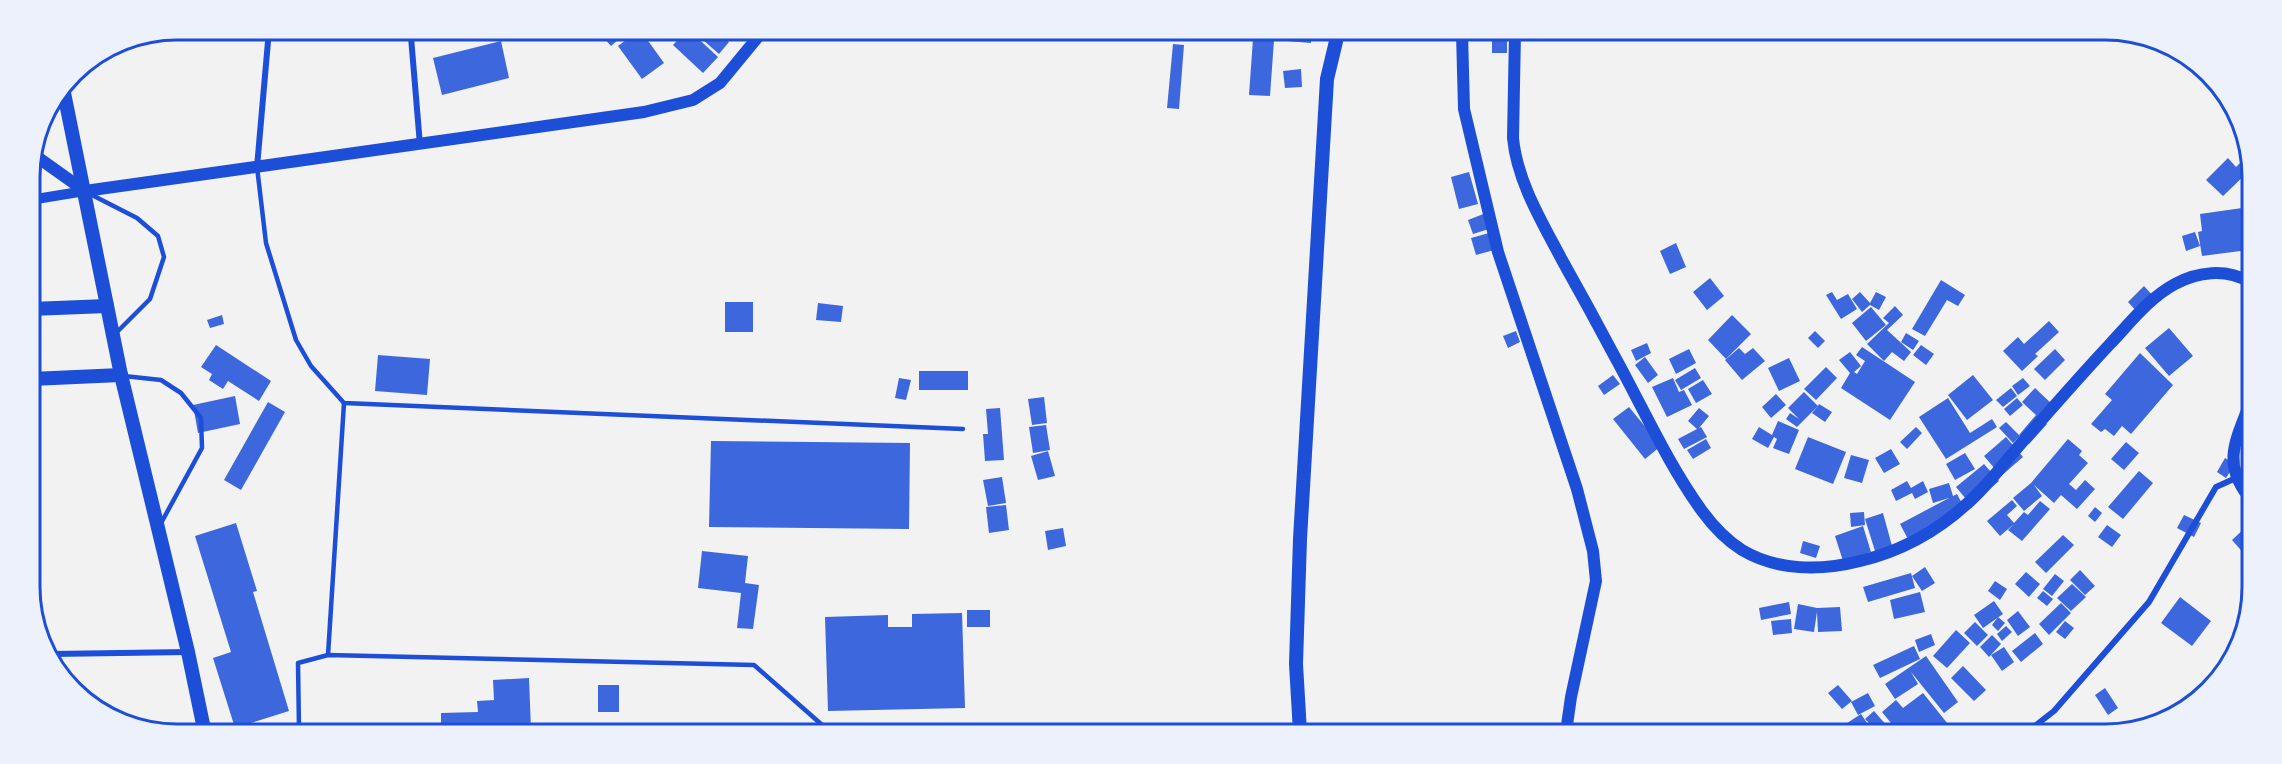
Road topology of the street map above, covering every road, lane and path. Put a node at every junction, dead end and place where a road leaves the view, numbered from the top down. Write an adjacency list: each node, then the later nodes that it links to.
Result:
1 (268, 40): 10 (street)
2 (411, 40): 8 (street)
3 (755, 40): 8 (main road)
4 (1336, 40): 27 (main road)
5 (1462, 40): 28 (main road)
6 (1515, 40): 13 (main road)
7 (65, 99): 11 (main road)
8 (420, 145): 10 (main road)
9 (42, 160): 11 (main road)
10 (257, 167): 11 (main road); 19 (lane)
11 (85, 191): 12 (street); 14 (main road); 16 (lane)
12 (41, 198)
13 (2242, 279)
14 (107, 306): 15 (main road); 16 (main road)
15 (41, 309)
16 (113, 336): 17 (main road)
17 (121, 375): 18 (main road); 23 (main road); 23 (lane)
18 (40, 379)
19 (344, 403): 21 (lane); 26 (lane)
20 (2242, 424): 22 (main road)
21 (963, 429)
22 (2242, 477): 29 (street)
23 (159, 528): 24 (main road)
24 (188, 652): 25 (street); 30 (main road)
25 (59, 654)
26 (328, 655): 31 (lane); 32 (lane)
27 (1300, 723)
28 (1567, 723)
29 (2039, 723)
30 (203, 724)
31 (299, 724)
32 (822, 724)

